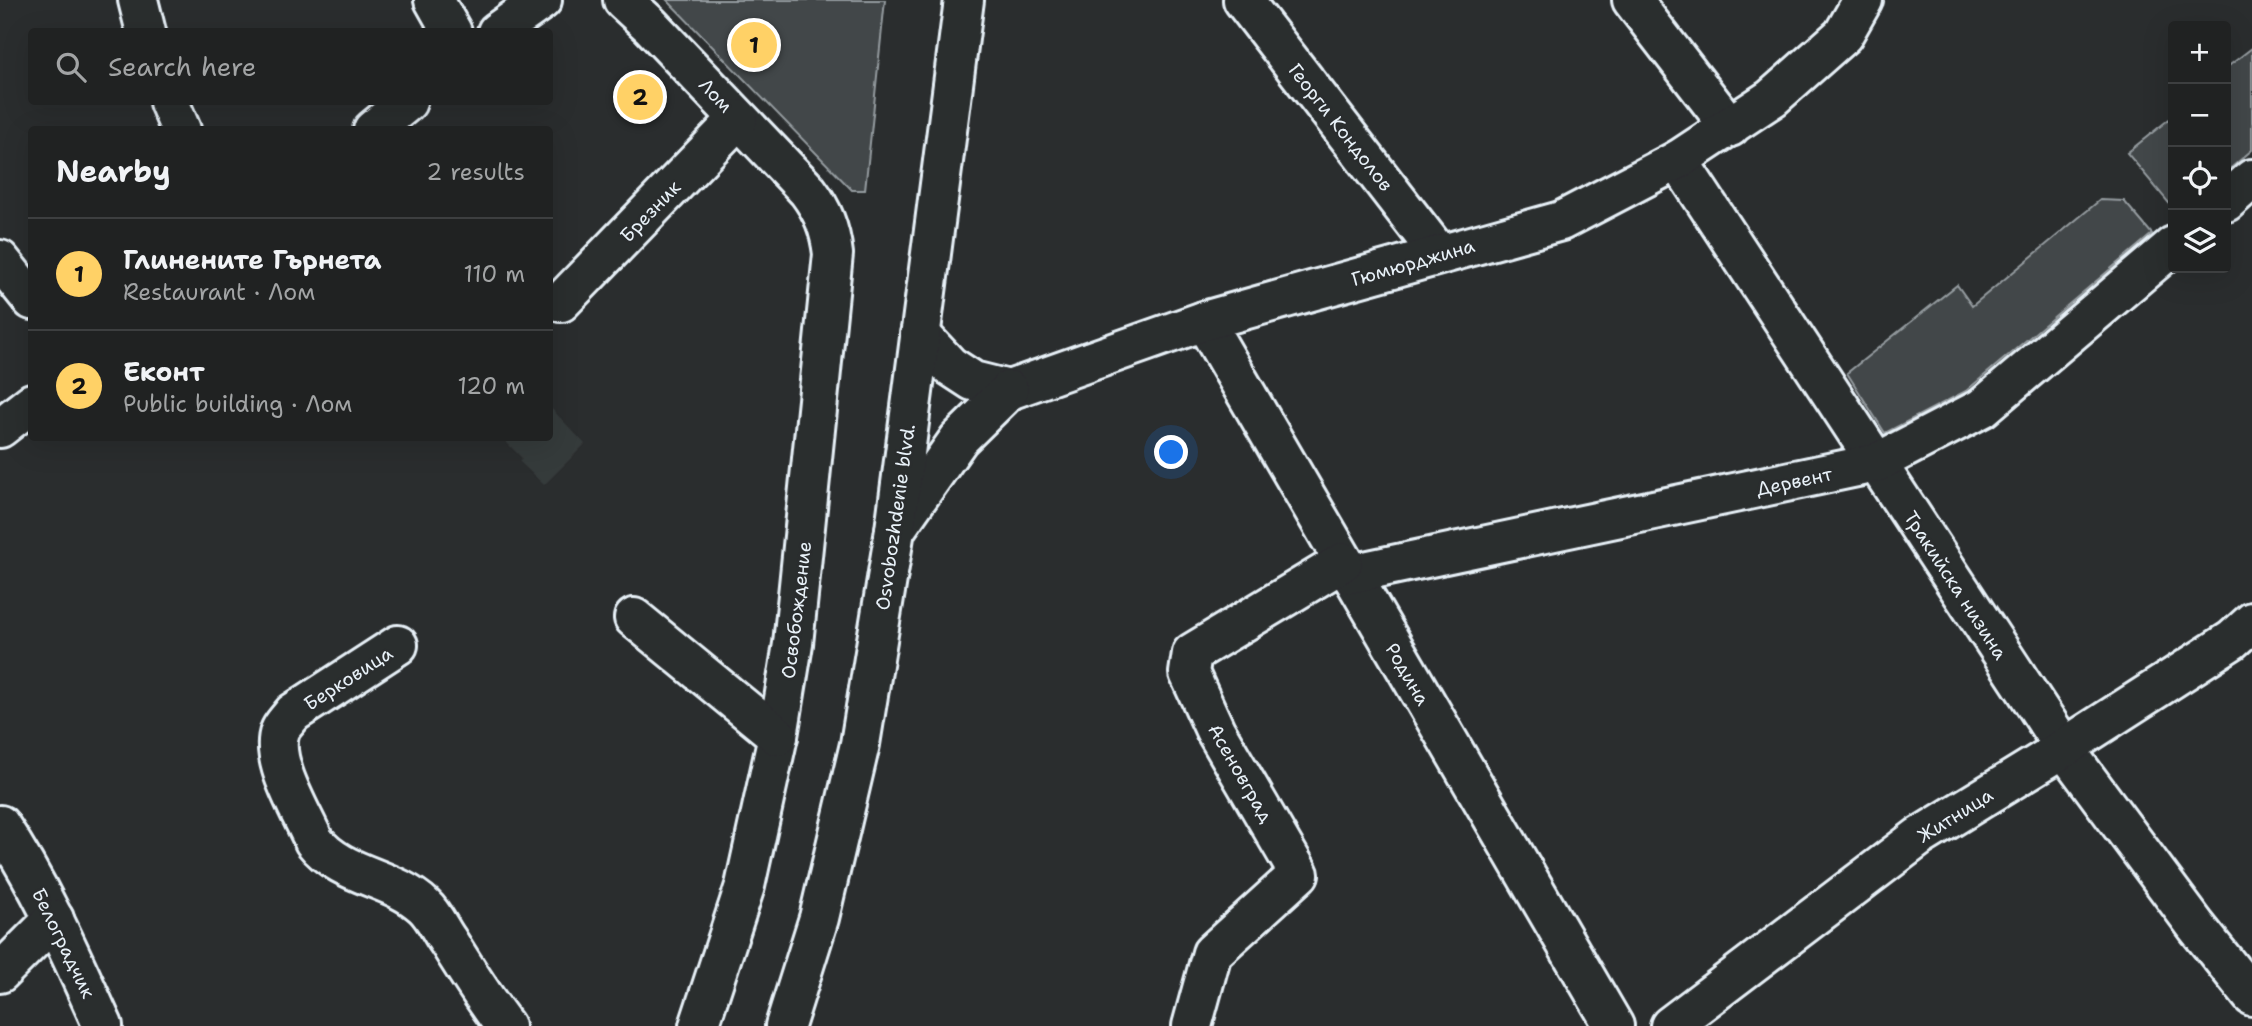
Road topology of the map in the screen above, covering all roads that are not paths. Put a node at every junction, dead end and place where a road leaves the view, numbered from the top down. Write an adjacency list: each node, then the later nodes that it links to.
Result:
1 (138, 0): 9 (street)
2 (434, 0): 10 (street)
3 (542, 0): 11 (street)
4 (623, 0): 14 (street, Лом)
5 (964, 0): 28 (street, Osvobozhdenie blvd.)
6 (1242, 0): 23 (street, Георги Кондолов)
7 (1632, 0): 17 (street)
8 (1863, 0): 17 (street, Гюмюрджина)
9 (145, 28)
10 (450, 28)
11 (503, 28)
12 (170, 105): 15 (street)
13 (403, 105): 16 (street)
14 (738, 119): 20 (street, Лом); 26 (street, Брезник)
15 (179, 126)
16 (378, 126)
17 (1730, 127): 18 (street, Гюмюрджина)
18 (1678, 160): 23 (street, Гюмюрджина); 32 (street, Тракийска низина)
19 (2252, 179): 21 (street)
20 (808, 191): 38 (street, Освобождение)
21 (2231, 198)
22 (2168, 250): 32 (street, Дервент)
23 (1439, 254): 27 (street, Гюмюрджина)
24 (0, 260): 25 (street)
25 (28, 295)
26 (561, 302)
27 (1204, 321): 29 (street, Гюмюрджина); 34 (street, Родина)
28 (920, 334): 29 (street); 33 (street, Osvobozhdenie blvd.)
29 (1009, 390): 33 (street)
30 (28, 406): 31 (street)
31 (0, 428)
32 (1876, 463): 34 (street, Дервент); 39 (street, Тракийска низина)
33 (895, 530): 47 (street, Osvobozhdenie blvd.)
34 (1347, 568): 48 (street, Асеновград); 49 (street, Родина)
35 (634, 618): 38 (street)
36 (2252, 622): 39 (street, Житница)
37 (398, 645): 45 (street, Берковица)
38 (778, 736): 46 (street, Освобождение)
39 (2064, 748): 43 (street, Тракийска низина); 50 (street, Житница)
40 (0, 825): 41 (street, Белоградчик)
41 (54, 919): 42 (street); 44 (street, Белоградчик)
42 (0, 972)
43 (2252, 996)
44 (103, 1026)
45 (505, 1026)
46 (699, 1026)
47 (785, 1026)
48 (1192, 1026)
49 (1614, 1026)
50 (1670, 1026)

